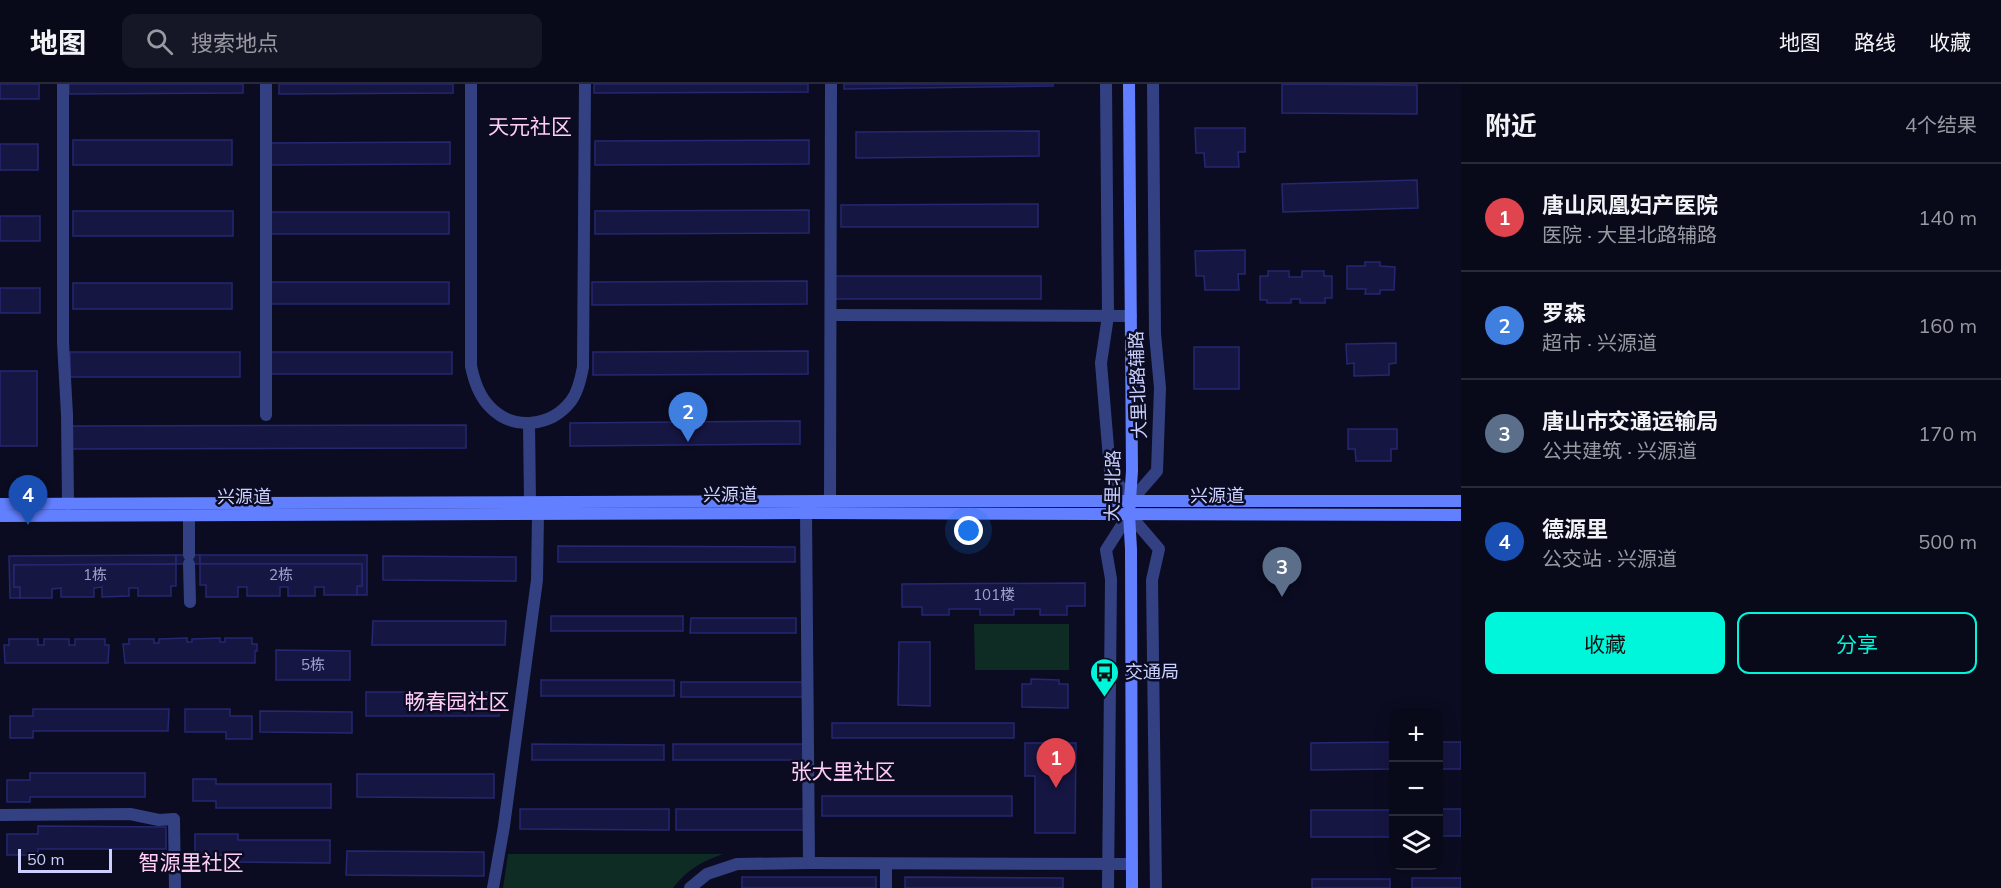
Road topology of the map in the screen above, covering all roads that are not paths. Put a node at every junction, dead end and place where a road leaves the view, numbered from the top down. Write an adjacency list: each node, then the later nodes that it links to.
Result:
1 (63, 84): 18 (street)
2 (266, 84): 12 (street)
3 (471, 84): 13 (street)
4 (585, 84): 13 (street)
5 (831, 84): 9 (street)
6 (1106, 84): 10 (street, 大里北路辅路)
7 (1130, 84): 11 (main road, 大里北路)
8 (1153, 84): 19 (street, 大里北路辅路)
9 (831, 315): 10 (street); 14 (street)
10 (1108, 316): 11 (street); 19 (street, 大里北路辅路)
11 (1131, 316): 19 (main road, 大里北路)
12 (266, 415)
13 (529, 424): 16 (street)
14 (830, 501): 16 (main road, 兴源道); 19 (main road, 兴源道)
15 (1461, 501): 19 (main road, 兴源道)
16 (530, 502): 18 (main road, 兴源道)
17 (0, 504): 18 (main road, 兴源道)
18 (68, 504)
19 (1129, 508): 20 (main road, 兴源道); 22 (main road, 兴源道); 29 (main road, 大里北路); 30 (street, 大里北路辅路); 37 (street, 大里北路辅路)
20 (806, 513): 21 (main road, 兴源道); 27 (street)
21 (538, 514): 24 (main road, 兴源道); 32 (street)
22 (1461, 515)
23 (0, 516): 24 (main road, 兴源道)
24 (189, 516): 25 (street)
25 (190, 602)
26 (0, 815): 31 (street)
27 (809, 863): 28 (street); 33 (street)
28 (886, 864): 30 (street); 34 (street)
29 (1132, 864): 30 (street); 36 (main road, 大里北路)
30 (1108, 865): 35 (street, 大里北路辅路)
31 (175, 888)
32 (493, 888)
33 (690, 888)
34 (886, 888)
35 (1108, 888)
36 (1132, 888)
37 (1156, 888)

